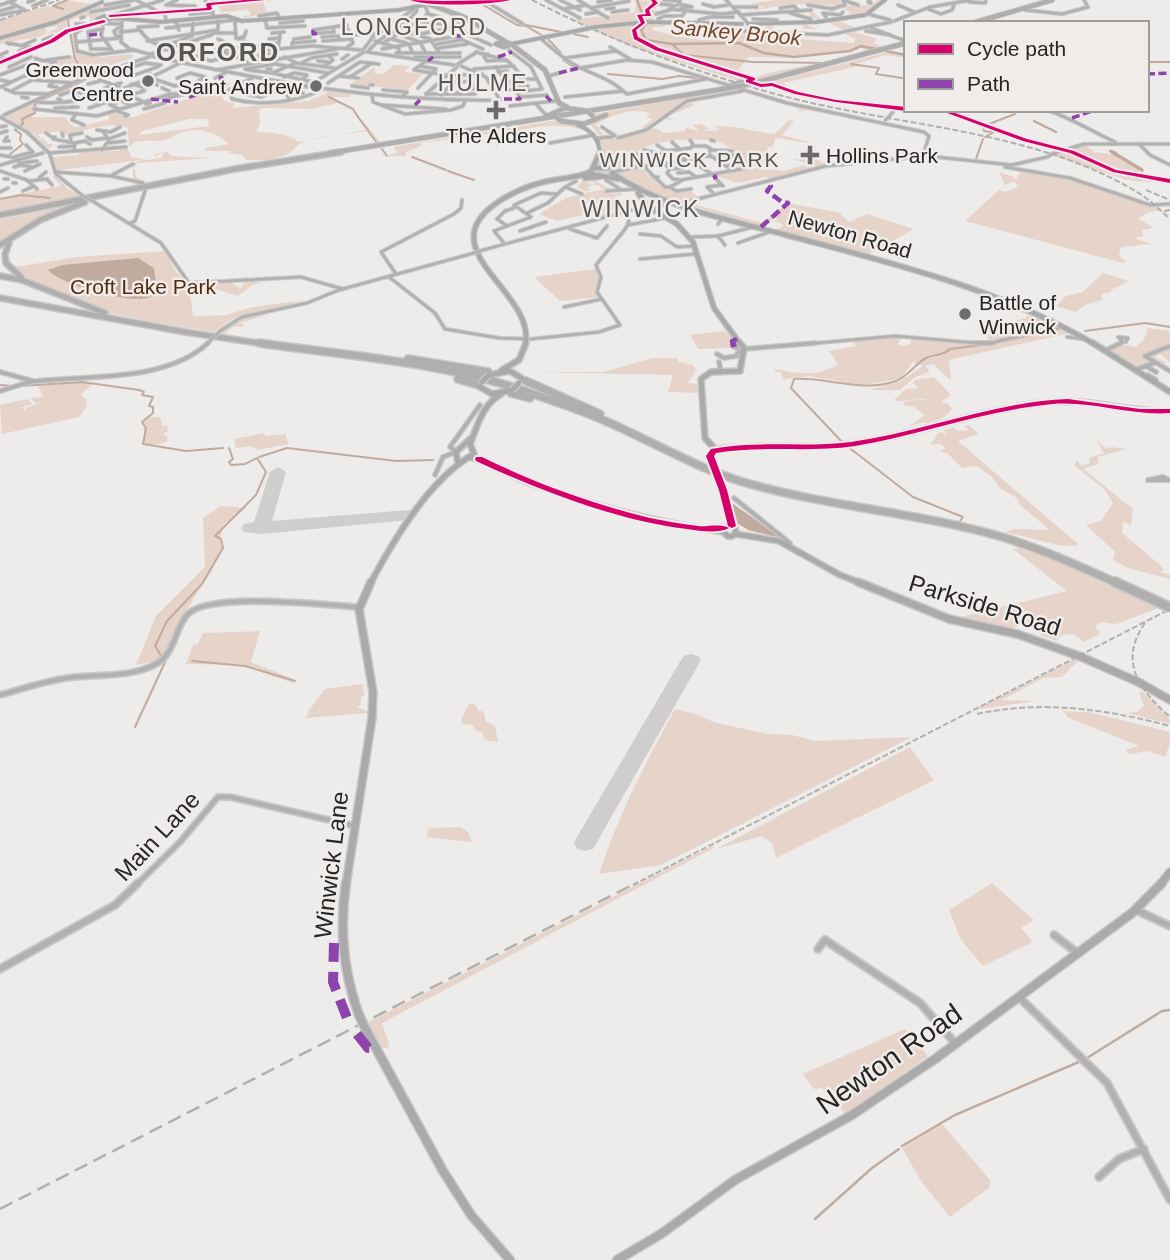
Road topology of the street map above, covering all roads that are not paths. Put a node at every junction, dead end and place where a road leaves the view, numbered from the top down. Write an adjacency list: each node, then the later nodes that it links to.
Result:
1 (47, 0): 37 (street)
2 (135, 0): 25 (street); 31 (street)
3 (163, 0): 31 (street)
4 (188, 0): 45 (street)
5 (205, 0): 67 (street)
6 (448, 0): 26 (street); 32 (street)
7 (508, 0): 22 (street)
8 (546, 0): 51 (street)
9 (560, 0): 40 (street)
10 (578, 0): 33 (street)
11 (610, 0): 23 (street)
12 (664, 0): 24 (street)
13 (726, 0): 91 (street)
14 (843, 0): 35 (street); 53 (street)
15 (885, 0): 81 (main road)
16 (969, 0): 50 (street)
17 (986, 0): 50 (street)
18 (1049, 0): 105 (highway); 106 (highway)
19 (1083, 0): 60 (street)
20 (13, 1): 29 (street); 38 (street)
21 (176, 1): 39 (street); 39 (street)
22 (493, 1): 26 (street)
23 (596, 1): 41 (street)
24 (680, 1): 48 (street); 52 (street)
25 (124, 2): 30 (street); 72 (street)
26 (486, 2): 115 (street)
27 (627, 2): 41 (street)
28 (704, 4): 91 (street)
29 (0, 5)
30 (129, 5): 44 (street); 72 (street)
31 (148, 5): 44 (street); 66 (street)
32 (423, 5): 76 (main road); 77 (street); 103 (highway); 135 (highway); 143 (street); 150 (street)
33 (586, 5): 40 (street); 46 (street)
34 (808, 5): 53 (street)
35 (859, 5)
36 (896, 5): 64 (street)
37 (33, 6)
38 (14, 7): 71 (street); 71 (street)
39 (182, 7): 45 (street)
40 (574, 7): 51 (street); 56 (street)
41 (604, 7): 46 (street); 47 (street); 57 (street)
42 (757, 7): 49 (street)
43 (781, 7): 63 (street)
44 (140, 8): 54 (street); 72 (street)
45 (195, 8): 66 (street); 67 (street)
46 (591, 8): 68 (street)
47 (614, 8)
48 (677, 8): 52 (street); 58 (street); 69 (street)
49 (749, 8): 91 (street); 91 (street)
50 (927, 8): 64 (street)
51 (563, 9): 88 (street)
52 (696, 9): 79 (street); 82 (street)
53 (833, 9): 70 (street)
54 (145, 10)
55 (444, 10): 114 (street)
56 (580, 10)
57 (628, 10)
58 (670, 10): 69 (street); 79 (street)
59 (810, 10): 63 (street)
60 (1025, 10): 107 (highway)
61 (773, 11): 73 (street)
62 (789, 11): 63 (street); 73 (street); 96 (street)
63 (799, 11)
64 (915, 11): 104 (street)
65 (91, 12): 72 (street)
66 (162, 12): 72 (street); 92 (street)
67 (212, 12): 74 (street); 93 (main road); 98 (main road)
68 (598, 12): 78 (street); 89 (street)
69 (664, 12): 79 (street)
70 (829, 12): 80 (street); 85 (street)
71 (0, 13)
72 (112, 13): 97 (main road); 97 (main road); 112 (main road); 147 (street); 147 (street); 157 (main road)
73 (778, 13): 84 (street)
74 (190, 14)
75 (284, 14): 87 (street)
76 (342, 14): 87 (main road); 116 (street)
77 (428, 14): 109 (street); 113 (street)
78 (586, 14)
79 (684, 14): 95 (street)
80 (842, 14)
81 (865, 14): 91 (main road); 104 (street)
82 (710, 15): 90 (street); 99 (street)
83 (258, 16): 87 (street)
84 (766, 17): 91 (street); 100 (street)
85 (826, 17)
86 (83, 18): 110 (street)
87 (279, 18): 94 (main road); 119 (street); 119 (street)
88 (580, 18)
89 (608, 18)
90 (716, 18): 91 (street); 91 (street)
91 (739, 18): 122 (street); 131 (street); 167 (main road, bridge)
92 (166, 19)
93 (236, 19): 94 (main road); 102 (street); 140 (street)
94 (265, 19): 119 (street)
95 (689, 19)
96 (811, 19)
97 (105, 20): 101 (main road); 123 (street); 173 (street)
98 (174, 20): 112 (main road); 124 (street)
99 (699, 20)
100 (777, 20)
101 (95, 21): 110 (street)
102 (218, 21): 108 (street); 132 (street)
103 (472, 21): 135 (highway); 188 (highway)
104 (890, 21): 122 (street)
105 (973, 21)
106 (980, 21)
107 (981, 21)
108 (205, 22): 111 (street); 128 (street)
109 (418, 22): 113 (street); 134 (street)
110 (76, 23): 153 (street)
111 (193, 23): 124 (street); 139 (street)
112 (158, 24): 142 (street); 148 (street)
113 (443, 24): 114 (street); 126 (street)
114 (456, 24): 188 (street)
115 (523, 24)
116 (346, 25): 120 (street); 149 (street)
117 (726, 25): 130 (street)
118 (167, 28): 124 (street)
119 (282, 28)
120 (333, 28): 129 (street); 162 (street)
121 (674, 28): 130 (street)
122 (872, 28): 136 (street); 152 (street)
123 (102, 29): 163 (street); 170 (street)
124 (178, 29)
125 (426, 29): 137 (street)
126 (447, 29): 137 (street); 155 (street)
127 (58, 30): 146 (street)
128 (205, 30): 132 (street); 139 (street)
129 (314, 30)
130 (730, 30): 131 (street)
131 (740, 30): 156 (street)
132 (217, 31): 140 (street); 164 (street)
133 (246, 31): 158 (street)
134 (404, 31): 144 (street); 145 (street)
135 (484, 31): 188 (highway)
136 (866, 31): 138 (street); 152 (street)
137 (431, 32): 145 (street)
138 (859, 32)
139 (192, 33): 148 (street); 171 (street)
140 (235, 33): 158 (street)
141 (272, 33): 159 (street)
142 (142, 34): 147 (street); 154 (street); 181 (street)
143 (377, 34): 149 (street); 150 (street); 205 (street)
144 (398, 34): 160 (street); 177 (street)
145 (419, 34): 165 (street)
146 (51, 35): 153 (street); 169 (street)
147 (120, 35): 163 (street); 203 (street)
148 (160, 35): 181 (street)
149 (350, 35): 162 (street)
150 (384, 35): 172 (street)
151 (441, 35): 161 (street)
152 (891, 35): 178 (street)
153 (59, 36): 193 (street)
154 (137, 36)
155 (457, 36): 161 (street); 166 (street)
156 (743, 36)
157 (0, 38)
158 (236, 38): 174 (street); 199 (street)
159 (280, 38): 183 (street); 183 (street)
160 (392, 38): 176 (street); 187 (street)
161 (445, 38): 165 (street)
162 (352, 39): 200 (street)
163 (104, 40): 170 (street); 197 (street)
164 (197, 40): 182 (street); 185 (street)
165 (433, 40): 177 (street); 196 (street)
166 (462, 40): 184 (street); 196 (street)
167 (542, 40): 188 (main road); 188 (main road); 232 (street)
168 (32, 41): 202 (street)
169 (47, 41)
170 (91, 41): 173 (street); 197 (street)
171 (176, 41): 181 (street); 185 (street)
172 (376, 41): 176 (street); 205 (street)
173 (78, 42): 211 (street)
174 (225, 42): 182 (street); 186 (street)
175 (313, 42): 189 (street); 189 (street); 194 (street)
176 (385, 42): 190 (street)
177 (421, 42): 187 (street); 209 (street)
178 (904, 42)
179 (904, 42): 348 (highway, bridge)
180 (11, 43): 202 (street)
181 (151, 43)
182 (213, 43): 204 (street); 213 (street)
183 (279, 43): 199 (street)
184 (467, 43): 191 (street); 196 (street)
185 (184, 44): 198 (street)
186 (230, 44)
187 (409, 44): 190 (street); 208 (street)
188 (503, 45): 201 (street); 258 (street); 299 (highway); 380 (highway)
189 (294, 46): 199 (street)
190 (397, 46): 195 (street); 212 (street)
191 (474, 46): 201 (street); 222 (street)
192 (610, 47): 206 (street)
193 (36, 48): 202 (street); 202 (street)
194 (335, 48): 200 (street); 227 (street)
195 (387, 48)
196 (438, 48): 209 (street); 222 (street)
197 (111, 49): 211 (street)
198 (167, 49): 213 (street); 218 (street)
199 (279, 49): 227 (street)
200 (346, 49): 205 (street)
201 (483, 49): 210 (street)
202 (20, 50): 228 (street); 235 (street)
203 (134, 50): 211 (street); 218 (street)
204 (222, 50): 220 (street); 224 (street); 226 (street)
205 (364, 51): 216 (street); 230 (street)
206 (616, 51): 232 (street); 240 (street)
207 (6, 52): 234 (street)
208 (412, 52): 209 (street); 212 (street)
209 (425, 52)
210 (477, 52): 217 (street); 233 (street)
211 (118, 53)
212 (399, 53): 216 (street)
213 (187, 54): 226 (street)
214 (272, 54): 224 (street)
215 (337, 54): 221 (street)
216 (388, 54): 231 (street)
217 (488, 54): 239 (street); 239 (street)
218 (150, 55): 246 (street); 264 (street)
219 (215, 55): 229 (street)
220 (232, 55): 229 (street); 247 (street)
221 (329, 55): 244 (street); 248 (street)
222 (460, 55): 231 (street)
223 (69, 56): 236 (street)
224 (256, 56): 237 (street)
225 (41, 57): 228 (street); 236 (street); 269 (street)
226 (195, 57): 229 (street)
227 (287, 57): 237 (street); 248 (street)
228 (33, 58): 243 (street)
229 (221, 58)
230 (346, 58): 245 (street); 266 (street)
231 (411, 58): 242 (street)
232 (564, 58): 267 (street)
233 (465, 59): 238 (street); 256 (street)
234 (1, 60): 235 (street); 235 (street); 268 (street)
235 (11, 60): 243 (street)
236 (47, 60): 259 (street)
237 (264, 60): 247 (street)
238 (473, 60)
239 (506, 60): 257 (street)
240 (631, 60): 267 (street); 312 (street)
241 (318, 61): 244 (street)
242 (426, 61): 255 (street); 256 (street)
243 (19, 62): 268 (street)
244 (329, 62): 262 (street)
245 (359, 62): 249 (street); 295 (street)
246 (181, 63): 271 (street); 275 (street)
247 (247, 63): 250 (street)
248 (299, 63): 261 (street); 262 (street)
249 (372, 63): 251 (street); 301 (street)
250 (238, 64): 272 (street); 275 (street)
251 (379, 64)
252 (137, 65): 260 (street); 265 (street); 270 (street)
253 (265, 65): 261 (street); 272 (street); 273 (street)
254 (42, 66): 259 (street)
255 (419, 66): 283 (street); 283 (street)
256 (457, 66): 274 (street); 296 (street)
257 (515, 66): 258 (street); 263 (street); 310 (street)
258 (530, 66): 311 (street)
259 (48, 67): 281 (street)
260 (157, 67): 270 (street); 271 (street)
261 (289, 67): 282 (street); 287 (street)
262 (323, 67): 266 (street)
263 (496, 67): 274 (street); 280 (street)
264 (111, 68): 276 (street); 325 (street)
265 (129, 68): 276 (street); 293 (street)
266 (334, 68): 282 (street)
267 (580, 68): 359 (street)
268 (9, 69): 269 (street); 290 (street); 300 (street)
269 (20, 69): 281 (street)
270 (152, 69): 293 (street)
271 (169, 69): 278 (street); 278 (street)
272 (246, 69): 287 (street)
273 (269, 69)
274 (473, 69): 288 (street)
275 (215, 70): 279 (street)
276 (121, 71): 286 (street)
277 (507, 71): 280 (street)
278 (163, 72): 293 (street)
279 (226, 72): 303 (street); 304 (street)
280 (497, 72): 307 (street)
281 (33, 73): 285 (street); 300 (street)
282 (328, 73): 309 (street)
283 (432, 73): 296 (street); 341 (street)
284 (734, 73): 294 (street)
285 (43, 74): 313 (street); 315 (street)
286 (112, 74): 293 (street); 314 (street)
287 (272, 74): 305 (street)
288 (482, 74): 297 (street); 329 (street)
289 (559, 74): 299 (street)
290 (1, 75): 321 (street)
291 (61, 75): 292 (street)
292 (69, 75): 302 (street); 324 (street)
293 (149, 75): 316 (street); 317 (street)
294 (740, 75): 308 (street); 320 (street)
295 (338, 76): 301 (street); 309 (street)
296 (444, 76): 297 (street); 341 (street)
297 (468, 76): 319 (street)
298 (511, 76): 307 (street)
299 (549, 76): 380 (highway)
300 (20, 77): 321 (street)
301 (350, 77): 306 (street)
302 (81, 78)
303 (215, 78)
304 (252, 78): 327 (street); 346 (street)
305 (284, 78): 318 (street); 318 (street)
306 (358, 78)
307 (502, 78): 323 (street)
308 (736, 78)
309 (319, 79): 328 (street)
310 (523, 79): 311 (street); 323 (street)
311 (537, 79): 363 (street)
312 (706, 79): 348 (street); 359 (street)
313 (34, 80): 315 (street); 360 (street)
314 (106, 80): 330 (street); 339 (street)
315 (49, 81): 324 (street); 343 (street)
316 (136, 81): 339 (street); 340 (street)
317 (161, 81): 332 (street); 340 (street)
318 (301, 81): 328 (street)
319 (472, 81): 322 (street); 347 (street)
320 (748, 81): 335 (street); 348 (street)
321 (10, 82): 337 (street)
322 (460, 82): 350 (street); 379 (street)
323 (509, 82): 329 (street); 342 (street)
324 (62, 83): 325 (street)
325 (74, 83): 371 (street)
326 (121, 83): 339 (street)
327 (242, 83): 334 (street); 361 (street)
328 (313, 83): 346 (street)
329 (492, 83): 392 (street)
330 (88, 84)
331 (227, 84): 369 (street)
332 (192, 85): 332 (street); 333 (street); 349 (street); 357 (street); 357 (street)
333 (198, 85)
334 (253, 85): 353 (street); 353 (street)
335 (767, 85)
336 (528, 86): 342 (street)
337 (2, 87): 360 (street)
338 (83, 87): 352 (street)
339 (114, 87): 344 (street); 372 (street); 382 (street)
340 (148, 87): 382 (street)
341 (432, 87): 375 (street)
342 (513, 87): 363 (street)
343 (55, 88)
344 (105, 88)
345 (162, 88): 383 (street)
346 (306, 88): 354 (street)
347 (477, 88): 350 (street); 379 (street)
348 (730, 88): 356 (street); 364 (highway)
349 (181, 89)
350 (463, 89): 362 (street)
351 (47, 90): 367 (street)
352 (72, 90): 372 (street); 377 (street)
353 (280, 90): 373 (street)
354 (322, 90): 374 (street); 386 (street)
355 (383, 90): 385 (street)
356 (743, 90): 416 (street); 433 (street)
357 (198, 91): 368 (street); 369 (street)
358 (349, 91): 374 (street)
359 (624, 91): 384 (street)
360 (12, 92): 365 (street); 376 (street)
361 (228, 92): 369 (street); 386 (street)
362 (458, 92)
363 (517, 92): 380 (street)
364 (715, 92): 403 (highway); 415 (highway); 431 (highway)
365 (24, 93): 366 (street); 366 (street)
366 (37, 93): 367 (street)
367 (42, 93): 371 (street)
368 (191, 93): 383 (street); 383 (street)
369 (216, 93)
370 (303, 93): 373 (street)
371 (51, 94): 389 (street)
372 (89, 94): 381 (street); 390 (street); 391 (street)
373 (288, 94): 386 (street)
374 (363, 94): 378 (street)
375 (426, 94): 379 (street); 387 (street)
376 (5, 95)
377 (60, 95)
378 (373, 95): 385 (street); 397 (street)
379 (441, 95)
380 (553, 96): 384 (highway); 395 (street); 401 (highway); 407 (highway)
381 (76, 97)
382 (127, 97): 388 (street); 393 (street); 405 (street)
383 (166, 97): 393 (street)
384 (565, 97)
385 (401, 98): 387 (street)
386 (289, 99)
387 (421, 99): 392 (street)
388 (114, 101): 405 (street); 411 (street)
389 (34, 102): 390 (street); 413 (street)
390 (58, 102): 409 (street); 410 (street)
391 (96, 102)
392 (465, 102): 406 (street)
393 (143, 103): 396 (street); 405 (street)
394 (165, 103): 396 (street)
395 (535, 103): 399 (street); 414 (street)
396 (151, 105): 404 (street)
397 (381, 105): 398 (street); 412 (street)
398 (415, 105): 406 (street); 412 (street)
399 (512, 107)
400 (904, 107): 416 (street)
401 (570, 108): 403 (highway); 407 (highway)
402 (35, 109): 409 (street)
403 (580, 109): 415 (highway, bridge)
404 (144, 110)
405 (125, 111): 411 (street)
406 (448, 111): 412 (street)
407 (556, 112): 417 (highway, bridge); 431 (highway)
408 (1053, 112): 442 (street)
409 (52, 113): 410 (street)
410 (67, 113): 411 (street)
411 (79, 114): 419 (street)
412 (418, 114)
413 (2, 115): 458 (street)
414 (546, 115)
415 (593, 119): 418 (highway); 432 (main road)
416 (885, 120): 464 (street)
417 (564, 122): 418 (highway); 431 (highway)
418 (576, 124): 432 (main road)
419 (82, 125)
420 (120, 127): 426 (street)
421 (602, 127): 433 (street)
422 (103, 128): 426 (street)
423 (3, 130): 438 (street)
424 (45, 133): 445 (street)
425 (82, 133): 429 (street)
426 (104, 133): 434 (street)
427 (125, 133): 434 (street)
428 (63, 135): 429 (street)
429 (69, 136): 445 (street)
430 (87, 137): 434 (street)
431 (440, 137): 484 (highway); 529 (highway)
432 (597, 137): 433 (street); 433 (street); 440 (street); 480 (main road); 485 (main road)
433 (613, 137)
434 (108, 140): 436 (street); 455 (street)
435 (690, 140): 452 (street)
436 (125, 141)
437 (713, 141): 448 (street)
438 (10, 142)
439 (672, 142): 454 (street)
440 (551, 143)
441 (90, 144): 445 (street)
442 (1116, 144): 443 (street); 475 (street, bridge)
443 (1138, 144): 444 (street); 472 (street)
444 (1170, 144)
445 (74, 145): 449 (street); 455 (street); 460 (street)
446 (657, 145): 462 (street)
447 (27, 146): 467 (street)
448 (706, 146): 452 (street); 456 (street)
449 (59, 147)
450 (125, 147): 455 (street)
451 (11, 148): 453 (street)
452 (692, 148): 454 (street)
453 (3, 149)
454 (679, 149): 462 (street); 465 (street)
455 (102, 150)
456 (710, 150): 463 (street); 468 (street)
457 (643, 151): 462 (street)
458 (44, 153): 460 (street); 467 (street)
459 (0, 155): 467 (street)
460 (49, 155): 490 (street)
461 (637, 155): 477 (street)
462 (661, 155): 469 (street)
463 (711, 156): 466 (street); 468 (street)
464 (923, 156): 475 (street); 516 (street)
465 (686, 158): 466 (street); 469 (street)
466 (694, 160): 482 (street)
467 (18, 161): 473 (street); 476 (street); 478 (street); 478 (street)
468 (716, 161): 470 (street); 474 (street)
469 (663, 163): 477 (street); 481 (street)
470 (710, 163)
471 (133, 164): 494 (street)
472 (1170, 164)
473 (0, 165)
474 (728, 165): 489 (street); 489 (street)
475 (1002, 165): 523 (street)
476 (9, 166)
477 (645, 166): 485 (street); 509 (street)
478 (32, 167): 483 (street)
479 (683, 169): 481 (street); 491 (street); 495 (street)
480 (592, 170): 485 (main road); 498 (main road); 572 (main road)
481 (669, 170): 486 (street); 500 (street)
482 (706, 170): 492 (street); 493 (street)
483 (26, 171)
484 (236, 171): 529 (highway); 532 (highway)
485 (611, 171): 498 (main road); 499 (main road, Newton Road)
486 (661, 171)
487 (1, 172): 496 (street)
488 (36, 172): 497 (street)
489 (735, 172): 493 (street)
490 (58, 173): 494 (street); 534 (street, bridge)
491 (678, 173)
492 (712, 174): 493 (street); 495 (street)
493 (721, 174)
494 (111, 176): 505 (street)
495 (696, 177): 500 (street)
496 (22, 179): 502 (street); 504 (street)
497 (40, 179): 502 (street); 506 (street)
498 (604, 179): 499 (main road, Newton Road); 511 (street); 572 (main road)
499 (620, 179): 512 (main road, Newton Road)
500 (681, 180): 509 (street)
501 (718, 180): 507 (street)
502 (29, 181): 513 (street)
503 (578, 181): 508 (street)
504 (15, 183)
505 (143, 183)
506 (52, 185)
507 (722, 185): 510 (street); 516 (street)
508 (566, 186): 517 (street); 518 (street)
509 (670, 187): 519 (street)
510 (717, 187)
511 (621, 190): 512 (street); 515 (street)
512 (639, 190): 521 (main road, Newton Road); 525 (main road)
513 (23, 191)
514 (145, 191): 534 (street)
515 (607, 191)
516 (729, 191): 521 (street)
517 (556, 194): 524 (street); 527 (street)
518 (582, 194)
519 (697, 195)
520 (462, 200): 559 (street)
521 (681, 203): 530 (main road, Newton Road)
522 (669, 204): 525 (street)
523 (1170, 204)
524 (515, 207): 527 (street); 538 (street)
525 (652, 209): 526 (street); 528 (street); 531 (main road)
526 (644, 212)
527 (527, 213): 538 (street)
528 (625, 213): 537 (street); 541 (street)
529 (0, 217)
530 (724, 217): 536 (street); 540 (main road, Newton Road)
531 (666, 218): 537 (street); 549 (main road)
532 (40, 220): 551 (highway); 563 (highway)
533 (547, 221): 535 (street)
534 (130, 223): 562 (street)
535 (539, 224): 543 (street); 545 (street)
536 (718, 224)
537 (628, 225): 565 (street)
538 (507, 226): 553 (street)
539 (607, 226): 546 (street)
540 (757, 226): 542 (main road, Newton Road); 548 (street)
541 (570, 228): 545 (street); 546 (street)
542 (773, 230): 550 (street); 569 (main road, Newton Road)
543 (519, 231)
544 (590, 231): 546 (street)
545 (552, 233): 553 (street)
546 (580, 234)
547 (640, 234): 555 (street)
548 (718, 236): 549 (street); 554 (street)
549 (690, 237): 555 (main road)
550 (738, 243)
551 (0, 245)
552 (488, 245): 553 (street)
553 (501, 245): 556 (street); 559 (street, bridge)
554 (725, 245)
555 (694, 246): 557 (main road)
556 (492, 251)
557 (695, 254): 558 (street); 576 (main road)
558 (640, 259)
559 (396, 274): 561 (street)
560 (0, 276): 563 (highway)
561 (388, 277): 562 (street); 572 (street)
562 (343, 289): 597 (street, bridge)
563 (51, 292): 567 (highway)
564 (0, 296): 568 (highway); 581 (highway)
565 (602, 299): 566 (street); 572 (street)
566 (564, 307)
567 (94, 310): 568 (highway); 570 (highway)
568 (132, 320): 570 (highway)
569 (1059, 324): 573 (main road, Newton Road); 576 (street)
570 (197, 331): 578 (highway)
571 (1067, 337): 573 (street)
572 (529, 339): 582 (main road)
573 (1083, 339): 577 (main road, Newton Road)
574 (1126, 342): 577 (street)
575 (1170, 346): 585 (street)
576 (738, 348): 580 (street); 580 (street); 584 (main road)
577 (1104, 351): 589 (main road, Newton Road)
578 (349, 354): 591 (highway); 604 (highway)
579 (716, 354): 580 (street)
580 (737, 355): 584 (street)
581 (370, 359): 598 (highway); 604 (highway)
582 (521, 360): 591 (main road); 595 (main road)
583 (719, 362): 592 (street)
584 (743, 362): 592 (main road)
585 (1154, 363): 587 (street); 588 (street)
586 (1170, 363): 587 (street)
587 (1160, 365): 590 (street)
588 (1146, 366): 589 (street); 593 (street)
589 (1136, 369): 596 (street); 601 (main road, Newton Road)
590 (1170, 371)
591 (494, 372): 595 (main road); 598 (main road, bridge)
592 (720, 372): 605 (main road)
593 (1156, 372)
594 (0, 373): 597 (street)
595 (521, 379): 600 (main road, bridge); 604 (highway)
596 (1156, 380)
597 (34, 382): 599 (street)
598 (481, 387): 600 (main road); 606 (main road)
599 (0, 391)
600 (507, 392): 604 (highway); 607 (main road)
601 (1170, 392)
602 (480, 405): 606 (street)
603 (1170, 411): 605 (main road)
604 (605, 419): 614 (highway)
605 (714, 449): 612 (main road, bridge)
606 (456, 453): 607 (main road); 607 (main road, Parkside Road); 608 (street); 615 (main road)
607 (472, 455): 612 (main road, Parkside Road)
608 (435, 475)
609 (1141, 478): 610 (street)
610 (1170, 480)
611 (734, 498): 613 (street, Parkside Road)
612 (732, 529): 613 (main road, Parkside Road)
613 (789, 545): 617 (main road, Parkside Road)
614 (1169, 605)
615 (359, 607): 616 (street); 618 (main road, Winwick Lane)
616 (0, 695)
617 (1170, 700)
618 (355, 826): 625 (street, Main Lane); 631 (main road, Winwick Lane, bridge)
619 (1170, 872): 620 (main road, Newton Road)
620 (1136, 910): 621 (street); 624 (main road, Newton Road)
621 (1170, 926)
622 (1054, 935): 624 (street)
623 (818, 949): 627 (street)
624 (1077, 953): 626 (main road, Newton Road)
625 (0, 969)
626 (1018, 996): 627 (main road, Newton Road); 628 (street)
627 (955, 1043): 632 (main road, Newton Road)
628 (1144, 1149): 629 (street); 630 (street)
629 (1099, 1177)
630 (1170, 1200)
631 (505, 1258)
632 (617, 1260)

